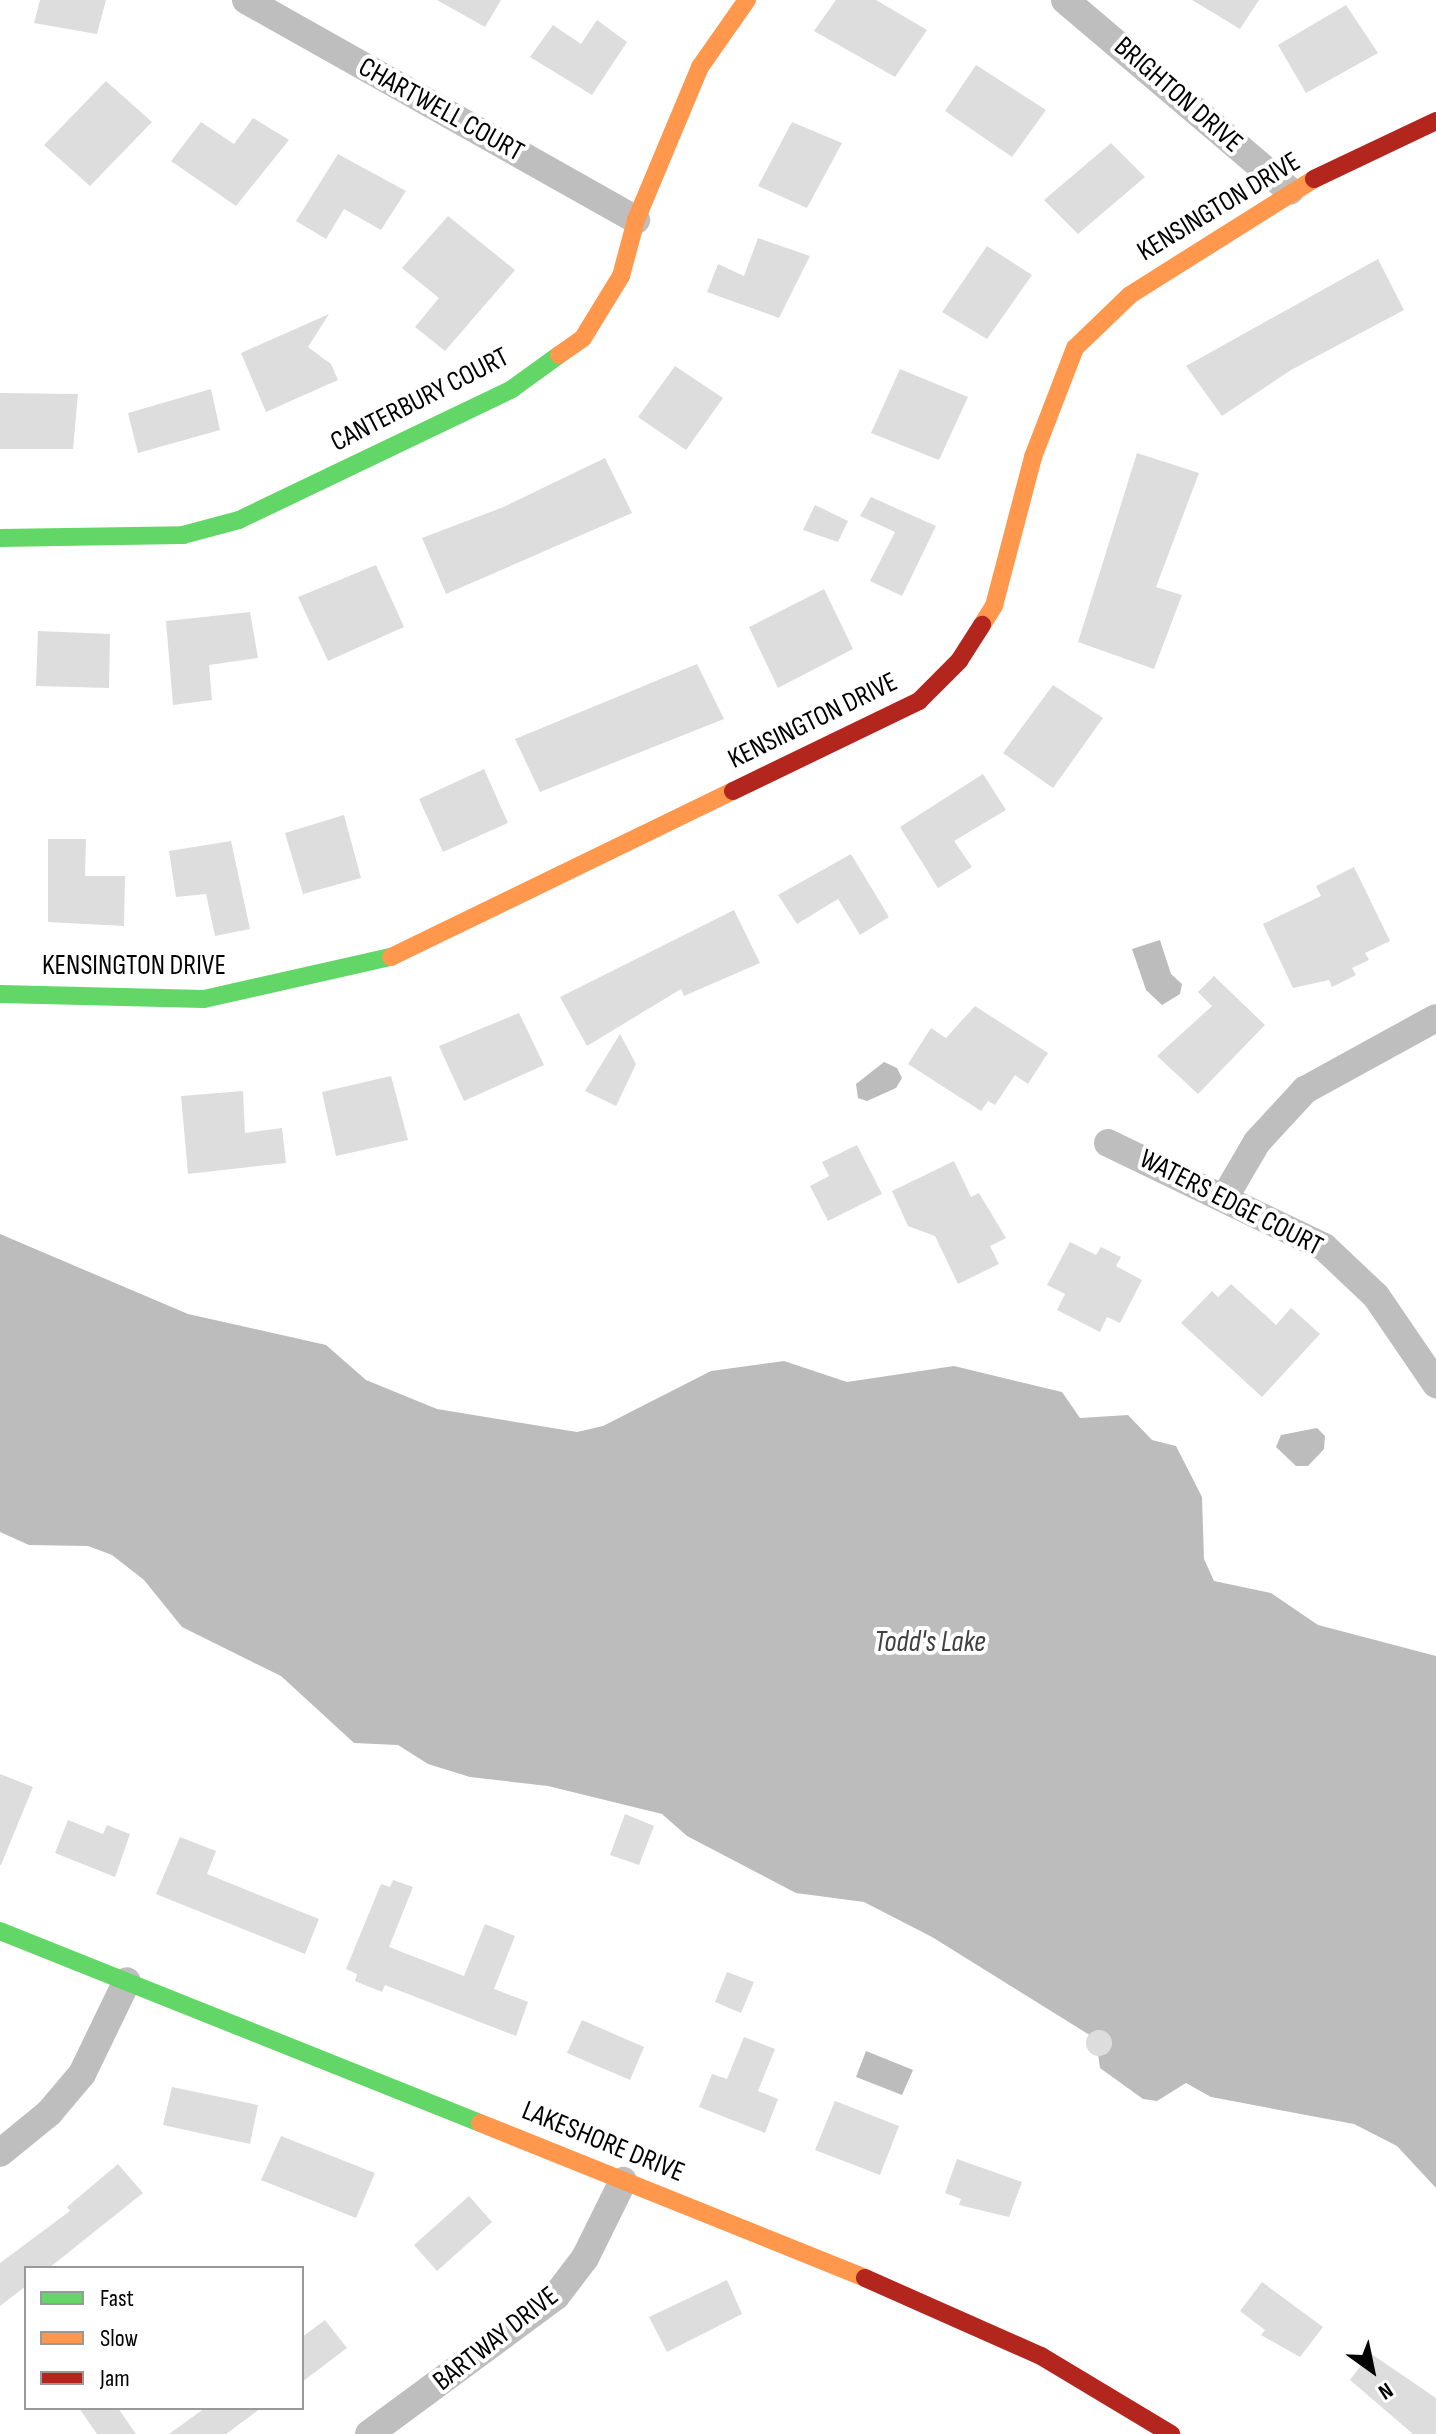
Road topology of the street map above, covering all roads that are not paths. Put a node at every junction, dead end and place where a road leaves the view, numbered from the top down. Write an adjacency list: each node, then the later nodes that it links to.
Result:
1 (246, 0): 6 (street, CHARTWELL COURT)
2 (747, 0): 6 (street, CANTERBURY COURT)
3 (1065, 0): 5 (street, BRIGHTON DRIVE)
4 (1436, 121): 5 (street, KENSINGTON DRIVE)
5 (1290, 191): 8 (street, KENSINGTON DRIVE)
6 (636, 220): 7 (street, CANTERBURY COURT)
7 (0, 538)
8 (0, 994)
9 (1436, 1018): 11 (street)
10 (1108, 1143): 11 (street, WATERS EDGE COURT)
11 (1226, 1195): 12 (street, WATERS EDGE COURT)
12 (1436, 1384)
13 (0, 1931): 14 (street, LAKESHORE DRIVE)
14 (127, 1981): 15 (street); 16 (street, LAKESHORE DRIVE)
15 (0, 2153)
16 (623, 2181): 17 (street, BARTWAY DRIVE); 18 (street, LAKESHORE DRIVE)
17 (369, 2434)
18 (1171, 2434)

